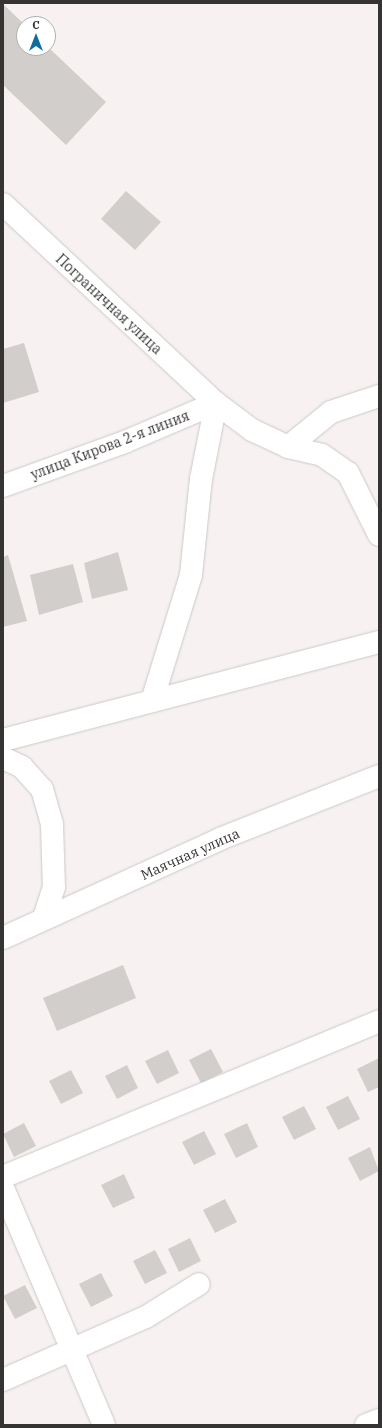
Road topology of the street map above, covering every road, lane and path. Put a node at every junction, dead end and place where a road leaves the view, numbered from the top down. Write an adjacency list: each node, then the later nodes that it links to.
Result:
1 (6, 212): 3 (street, Пограничная улица)
2 (379, 396): 4 (street)
3 (216, 403): 4 (street, Пограничная улица); 5 (street, улица Кирова 2-я линия); 8 (street)
4 (288, 446): 6 (street, Пограничная улица)
5 (3, 486)
6 (379, 535)
7 (379, 642): 8 (street)
8 (152, 701): 9 (street)
9 (3, 740)
10 (3, 758): 12 (street)
11 (379, 776): 12 (street, Маячная улица)
12 (44, 918): 13 (street, Маячная улица)
13 (3, 938)
14 (379, 1021): 15 (street)
15 (3, 1177)
16 (3, 1188): 18 (street)
17 (199, 1284): 18 (street)
18 (72, 1349): 19 (street); 21 (street)
19 (3, 1380)
20 (379, 1420): 22 (street)
21 (104, 1425)
22 (366, 1425)

